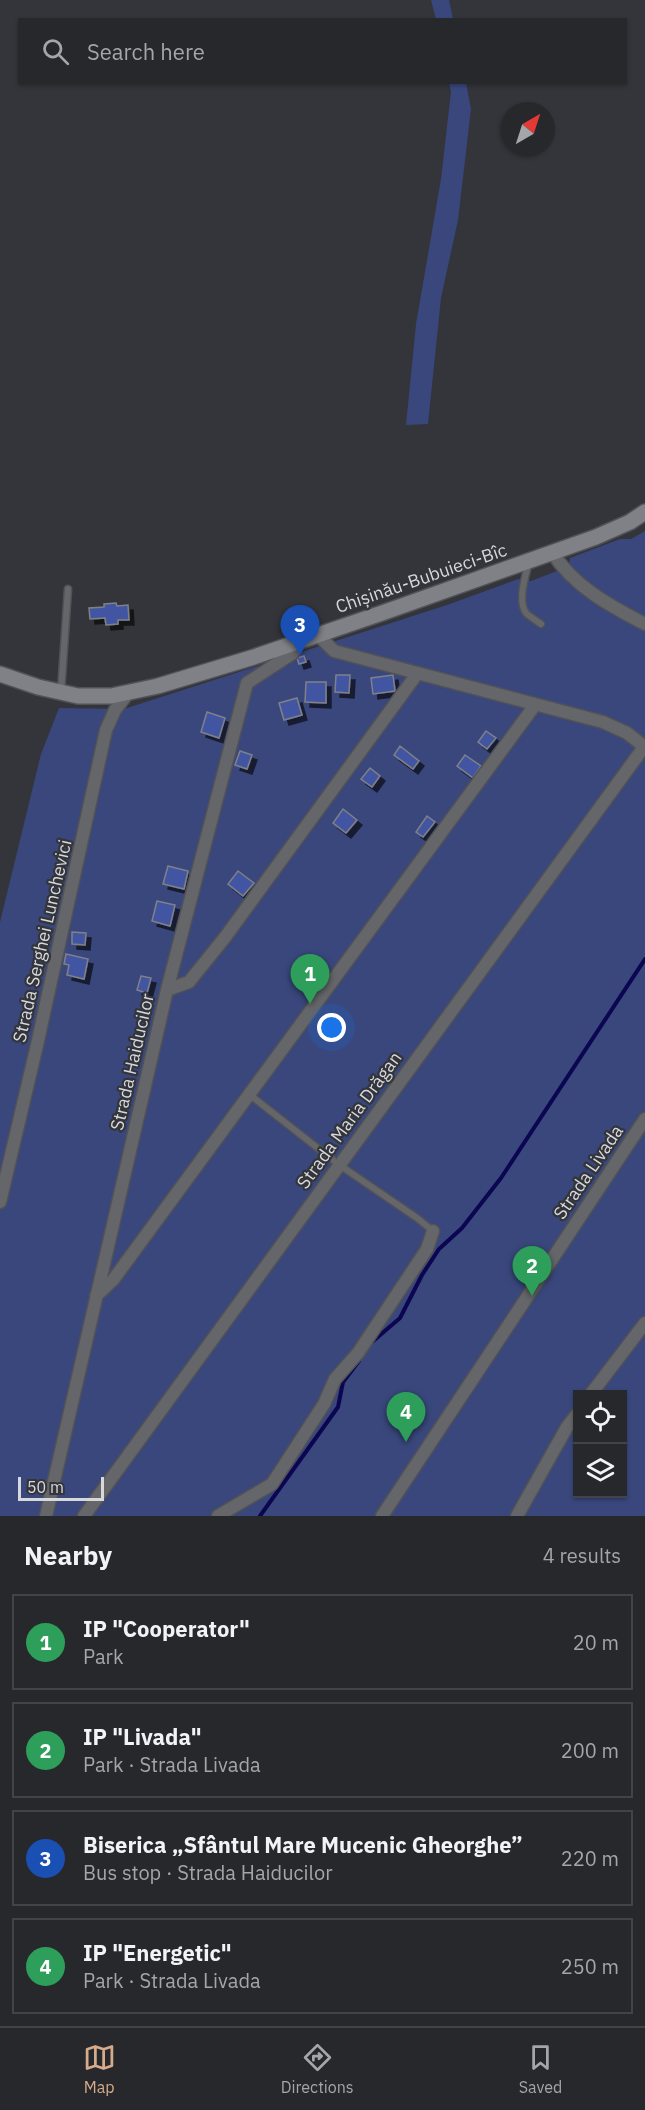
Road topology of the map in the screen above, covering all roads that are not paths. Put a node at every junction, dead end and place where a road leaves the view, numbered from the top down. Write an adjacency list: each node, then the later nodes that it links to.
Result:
1 (644, 513): 2 (street, Chișinău-Bubuieci-Bîc)
2 (552, 552): 3 (street, Chișinău-Bubuieci-Bîc); 6 (street)
3 (529, 561): 5 (lane); 7 (street, Chișinău-Bubuieci-Bîc)
4 (68, 589): 11 (lane)
5 (541, 624)
6 (645, 624)
7 (318, 635): 8 (street, Chișinău-Bubuieci-Bîc); 10 (street)
8 (297, 642): 12 (street, Chișinău-Bubuieci-Bîc); 15 (street, Strada Haiducilor)
9 (0, 674): 11 (street, Chișinău-Bubuieci-Bîc)
10 (417, 674): 13 (street); 15 (street)
11 (61, 693): 12 (street, Chișinău-Bubuieci-Bîc)
12 (128, 693): 19 (street, Strada Serghei Lunchevici)
13 (535, 705): 14 (street); 16 (street)
14 (645, 747): 18 (street, Strada Maria Drăgan)
15 (167, 990): 21 (street, Strada Haiducilor)
16 (250, 1095): 18 (lane); 21 (street)
17 (645, 1119): 28 (street, Strada Livada)
18 (338, 1164): 20 (lane); 26 (street, Strada Maria Drăgan)
19 (0, 1202)
20 (433, 1231): 27 (street)
21 (96, 1297): 25 (street, Strada Haiducilor)
22 (645, 1323): 23 (street)
23 (595, 1390)
24 (573, 1419): 29 (street)
25 (46, 1516)
26 (84, 1516)
27 (218, 1516)
28 (382, 1516)
29 (518, 1516)

